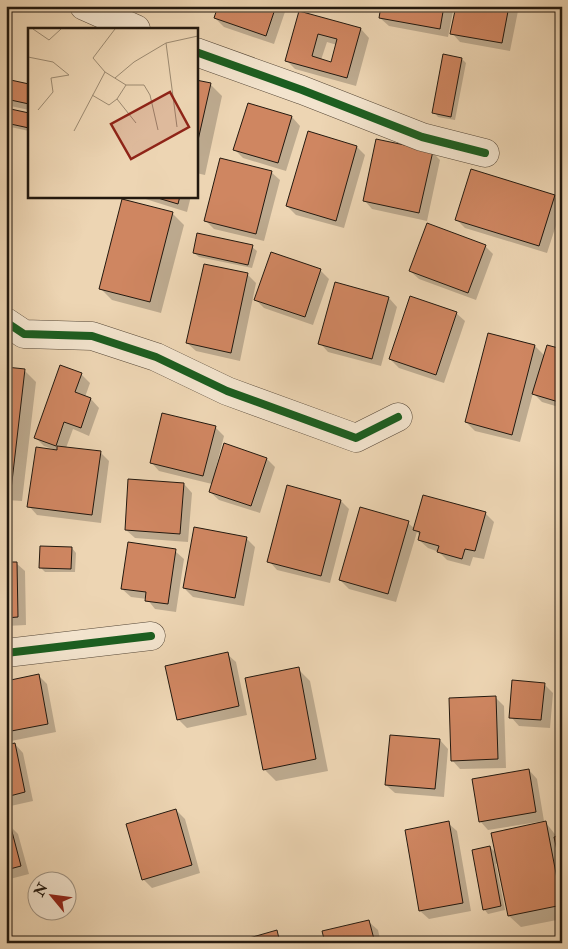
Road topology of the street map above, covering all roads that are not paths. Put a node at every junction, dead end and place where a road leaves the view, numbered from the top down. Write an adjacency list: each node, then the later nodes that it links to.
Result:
1 (84, 6): 2 (street)
2 (134, 28)
3 (198, 53): 4 (street)
4 (485, 152)
5 (6, 322): 6 (street)
6 (398, 417)
7 (151, 636): 8 (street)
8 (6, 654)

